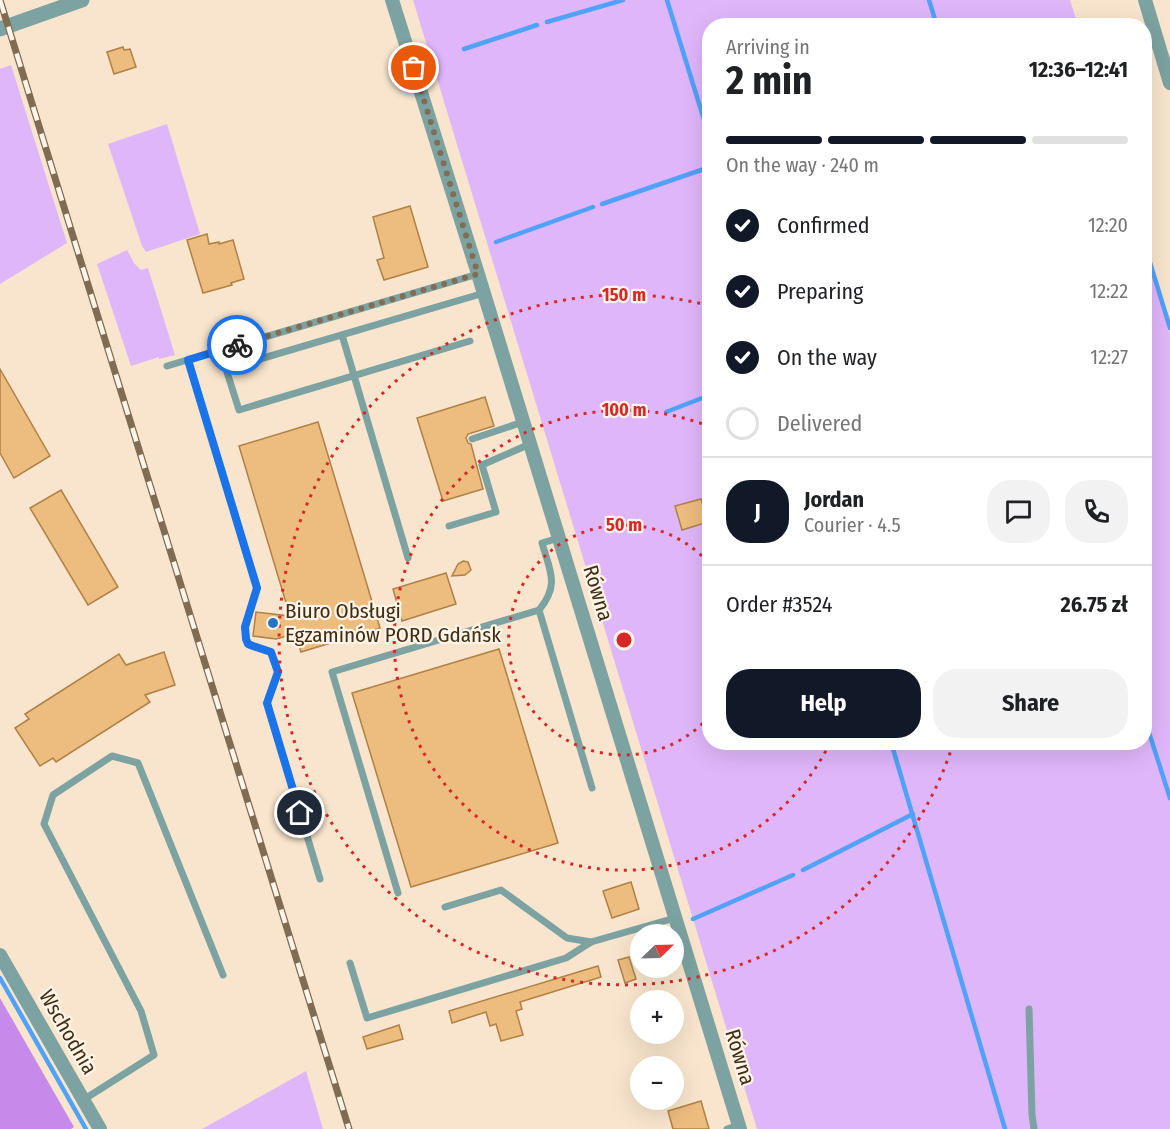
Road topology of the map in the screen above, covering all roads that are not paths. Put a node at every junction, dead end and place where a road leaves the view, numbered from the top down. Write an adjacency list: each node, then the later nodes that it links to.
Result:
1 (82, 0): 6 (street)
2 (392, 0): 8 (street, Równa)
3 (1145, 0): 4 (street)
4 (1150, 18)
5 (1152, 23): 7 (street)
6 (0, 29)
7 (1170, 83)
8 (478, 274): 9 (street, Równa); 12 (lane)
9 (484, 293): 10 (lane); 15 (street, Równa)
10 (342, 335): 14 (lane); 14 (lane)
11 (470, 341): 14 (lane)
12 (188, 360): 13 (lane); 23 (lane)
13 (167, 366)
14 (354, 376): 20 (lane)
15 (523, 422): 16 (lane); 17 (street, Równa)
16 (472, 439)
17 (530, 444): 18 (lane); 19 (street, Równa)
18 (449, 525)
19 (559, 538): 21 (lane); 26 (street, Równa)
20 (408, 558)
21 (539, 610): 22 (lane); 24 (lane)
22 (592, 788)
23 (320, 879)
24 (398, 893)
25 (445, 907): 27 (lane)
26 (675, 918): 27 (lane); 33 (street, Równa)
27 (591, 942): 29 (lane)
28 (0, 955): 32 (street, Wschodnia)
29 (350, 963)
30 (224, 975): 32 (lane)
31 (1029, 1009): 35 (lane)
32 (83, 1100): 34 (street, Wschodnia)
33 (736, 1128)
34 (100, 1129)
35 (1034, 1129)

